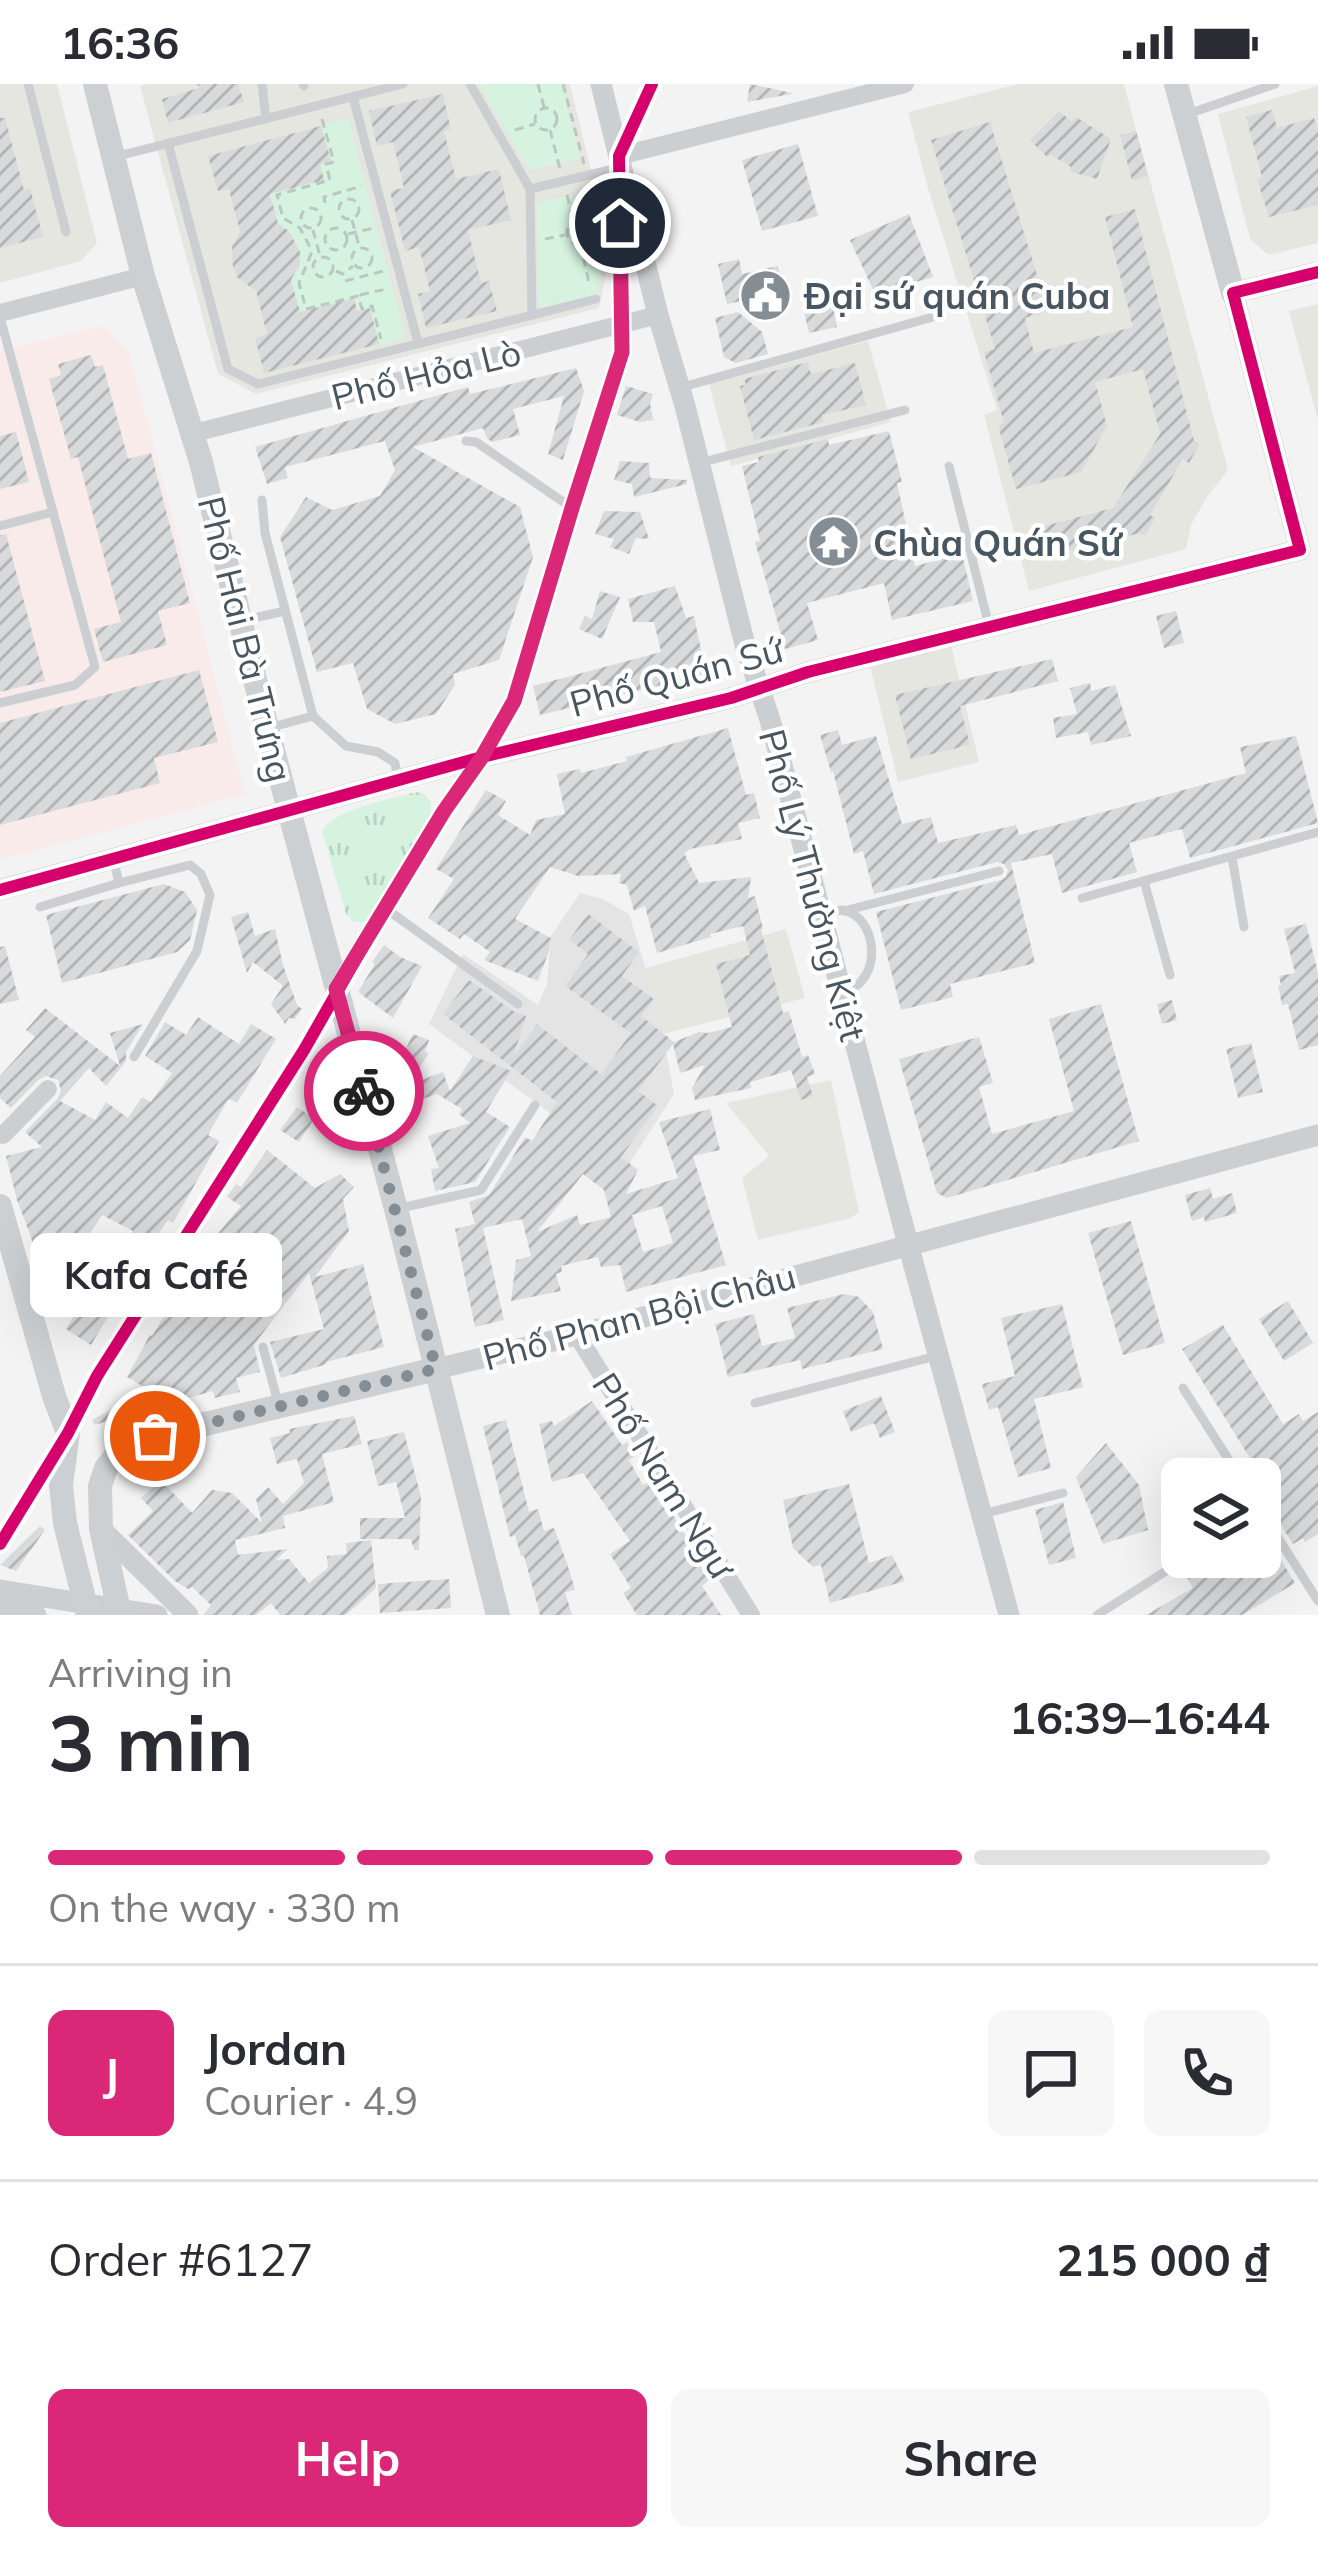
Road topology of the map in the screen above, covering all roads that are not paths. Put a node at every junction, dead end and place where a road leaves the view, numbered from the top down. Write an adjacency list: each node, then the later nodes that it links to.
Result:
1 (28, 84): 19 (lane)
2 (95, 84): 16 (main road, Phố Hai Bà Trưng)
3 (262, 84): 14 (lane)
4 (403, 84): 12 (lane)
5 (470, 84): 18 (lane)
6 (601, 84): 17 (street, Phố Lý Thường Kiệt)
7 (652, 84): 17 (street)
8 (902, 84): 17 (street)
9 (1176, 84): 13 (main road)
10 (1275, 84): 11 (lane)
11 (1238, 89): 13 (lane)
12 (353, 97): 14 (lane); 29 (lane)
13 (1185, 115): 22 (main road)
14 (266, 118): 15 (lane)
15 (168, 143): 16 (lane); 29 (lane)
16 (114, 157): 21 (main road, Phố Hai Bà Trưng)
17 (620, 164): 18 (lane); 24 (street, Phố Lý Thường Kiệt); 28 (street)
18 (530, 189): 26 (lane)
19 (66, 232)
20 (1318, 272): 22 (street)
21 (143, 276): 25 (street); 32 (main road, Phố Hai Bà Trưng)
22 (1233, 293): 42 (street, Phố Quán Sứ)
23 (595, 300): 26 (lane)
24 (658, 314): 28 (street, Phố Hỏa Lò); 30 (street, Phố Lý Thường Kiệt)
25 (0, 315): 38 (lane)
26 (532, 315): 29 (lane)
27 (933, 317): 30 (lane)
28 (621, 323): 32 (street, Phố Hỏa Lò); 37 (street)
29 (418, 344)
30 (680, 388): 34 (street, Phố Lý Thường Kiệt)
31 (905, 410): 34 (lane)
32 (194, 434): 41 (main road, Phố Hai Bà Trưng)
33 (466, 441): 37 (lane)
34 (700, 463): 43 (street, Phố Lý Thường Kiệt)
35 (949, 466): 42 (lane)
36 (262, 500): 40 (lane)
37 (572, 508): 47 (street)
38 (53, 512): 39 (lane); 44 (lane)
39 (0, 526)
40 (285, 611): 41 (lane); 45 (lane)
41 (241, 620): 46 (main road, Phố Hai Bà Trưng)
42 (989, 626): 43 (street, Phố Quán Sứ)
43 (760, 688): 47 (street, Phố Quán Sứ); 60 (street, Phố Lý Thường Kiệt)
44 (0, 703)
45 (313, 716): 46 (lane); 48 (lane)
46 (268, 728): 49 (main road, Phố Hai Bà Trưng)
47 (482, 757): 48 (street, Phố Quán Sứ); 59 (street)
48 (398, 781): 49 (street, Phố Quán Sứ)
49 (290, 812): 52 (street, Phố Quán Sứ); 63 (main road, Phố Hai Bà Trưng)
50 (1318, 832): 51 (lane)
51 (1232, 857): 54 (lane); 61 (lane)
52 (113, 858): 55 (lane); 56 (street, Phố Quán Sứ)
53 (999, 871): 60 (lane)
54 (1144, 881): 57 (lane); 62 (lane)
55 (118, 883): 58 (lane); 66 (lane)
56 (0, 890)
57 (1082, 898)
58 (40, 907)
59 (385, 908): 63 (street); 65 (lane)
60 (833, 912): 64 (street, Phố Lý Thường Kiệt); 64 (lane)
61 (1244, 927)
62 (1170, 975)
63 (336, 989): 72 (main road, Phố Hai Bà Trưng); 82 (street)
64 (842, 993): 73 (street, Phố Lý Thường Kiệt)
65 (518, 1004)
66 (134, 1058)
67 (48, 1089): 69 (street)
68 (535, 1105): 72 (lane)
69 (3, 1135)
70 (1318, 1135): 73 (street, Phố Phan Bội Châu)
71 (0, 1207): 74 (main road)
72 (396, 1209): 78 (main road, Phố Hai Bà Trưng)
73 (908, 1244): 75 (street, Phố Phan Bội Châu); 77 (street, Phố Lý Thường Kiệt)
74 (11, 1290): 82 (main road)
75 (577, 1335): 78 (street, Phố Phan Bội Châu); 99 (street, Phố Nam Ngư)
76 (263, 1347): 81 (lane)
77 (938, 1355): 80 (lane); 85 (street, Phố Lý Thường Kiệt)
78 (436, 1369): 81 (main road, Phố Phan Bội Châu); 98 (main road, Phố Hai Bà Trưng)
79 (1184, 1388): 83 (lane)
80 (755, 1403)
81 (278, 1406): 86 (main road, Phố Phan Bội Châu)
82 (68, 1433): 88 (street); 93 (main road)
83 (1228, 1458)
84 (1063, 1493): 85 (lane)
85 (983, 1514): 100 (street, Phố Lý Thường Kiệt)
86 (101, 1529): 94 (main road, Phố Phan Bội Châu); 97 (street)
87 (1281, 1543): 91 (lane)
88 (0, 1544)
89 (1161, 1574): 101 (lane)
90 (0, 1590): 93 (street)
91 (1318, 1601)
92 (0, 1609): 95 (street)
93 (86, 1609): 94 (street)
94 (119, 1612): 96 (street)
95 (35, 1615)
96 (157, 1615)
97 (188, 1615)
98 (498, 1615)
99 (751, 1615)
100 (1010, 1615)
101 (1097, 1615)

